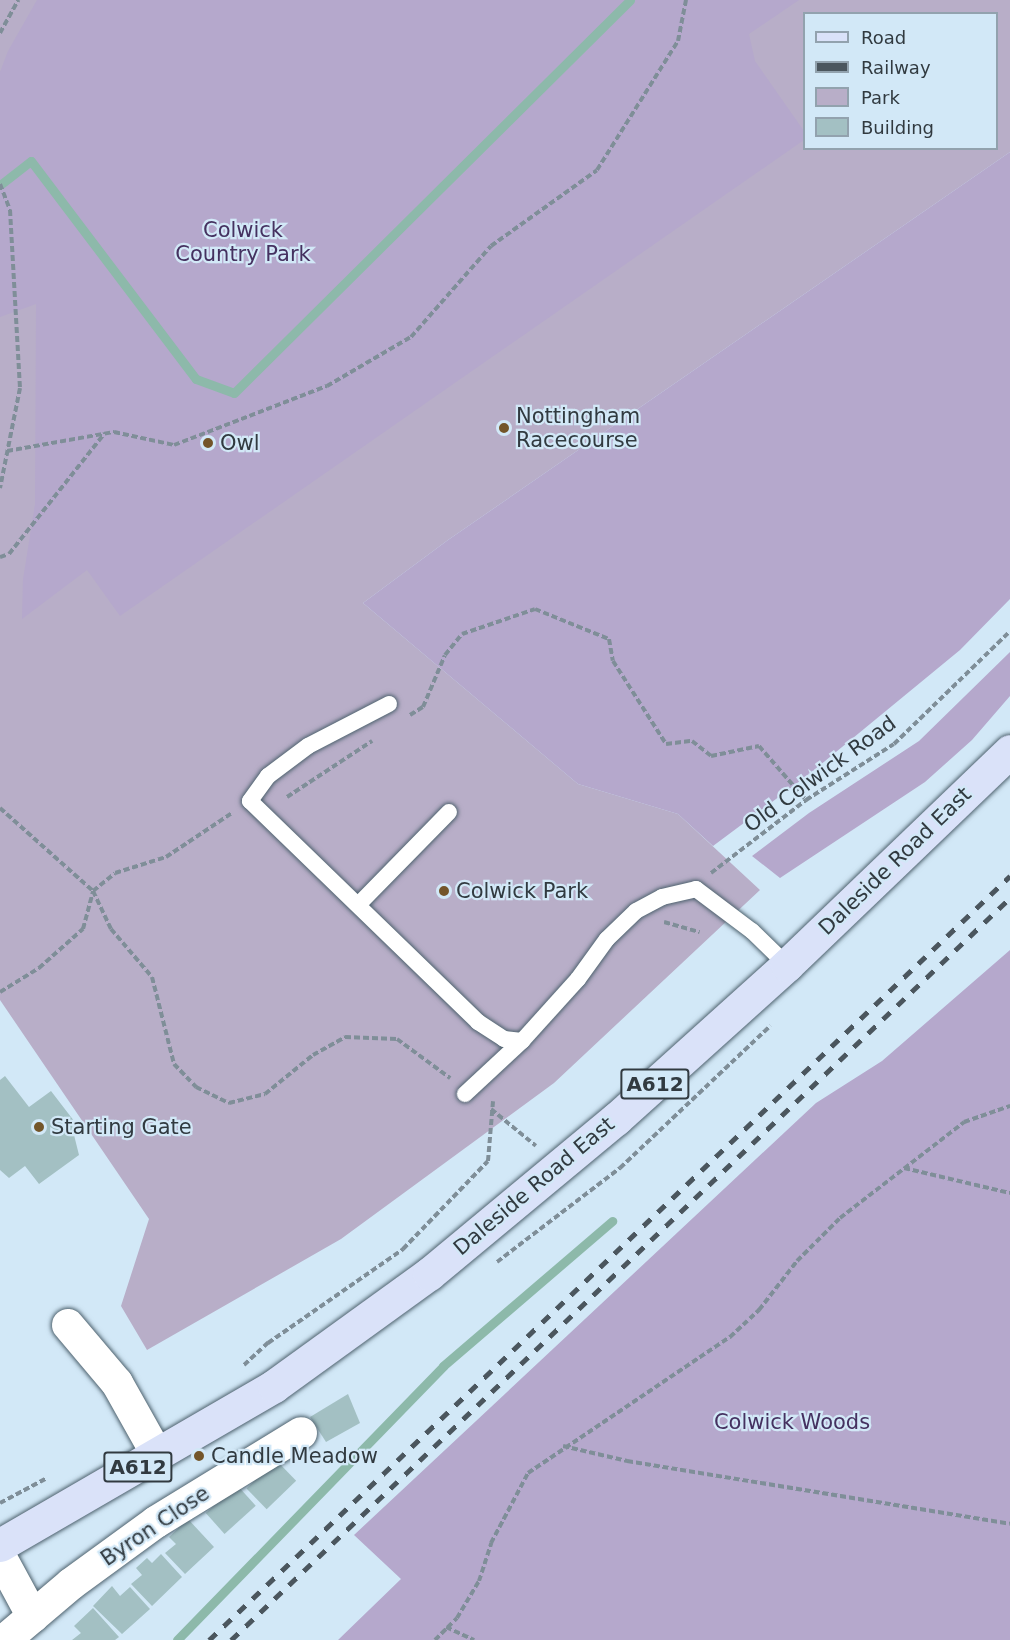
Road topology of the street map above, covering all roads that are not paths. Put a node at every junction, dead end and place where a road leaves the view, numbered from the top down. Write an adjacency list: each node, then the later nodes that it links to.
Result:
1 (389, 704): 4 (lane)
2 (1010, 751): 5 (main road, Daleside Road East / A612)
3 (448, 812): 4 (lane)
4 (358, 905): 6 (lane)
5 (787, 965): 6 (lane); 10 (main road, Daleside Road East / A612)
6 (522, 1041): 7 (lane)
7 (465, 1094)
8 (68, 1325): 10 (street)
9 (292, 1445): 13 (street, Byron Close)
10 (158, 1456): 11 (main road, Daleside Road East / A612)
11 (0, 1545)
12 (0, 1556): 13 (street)
13 (33, 1617): 14 (street, Byron Close)
14 (5, 1640)

